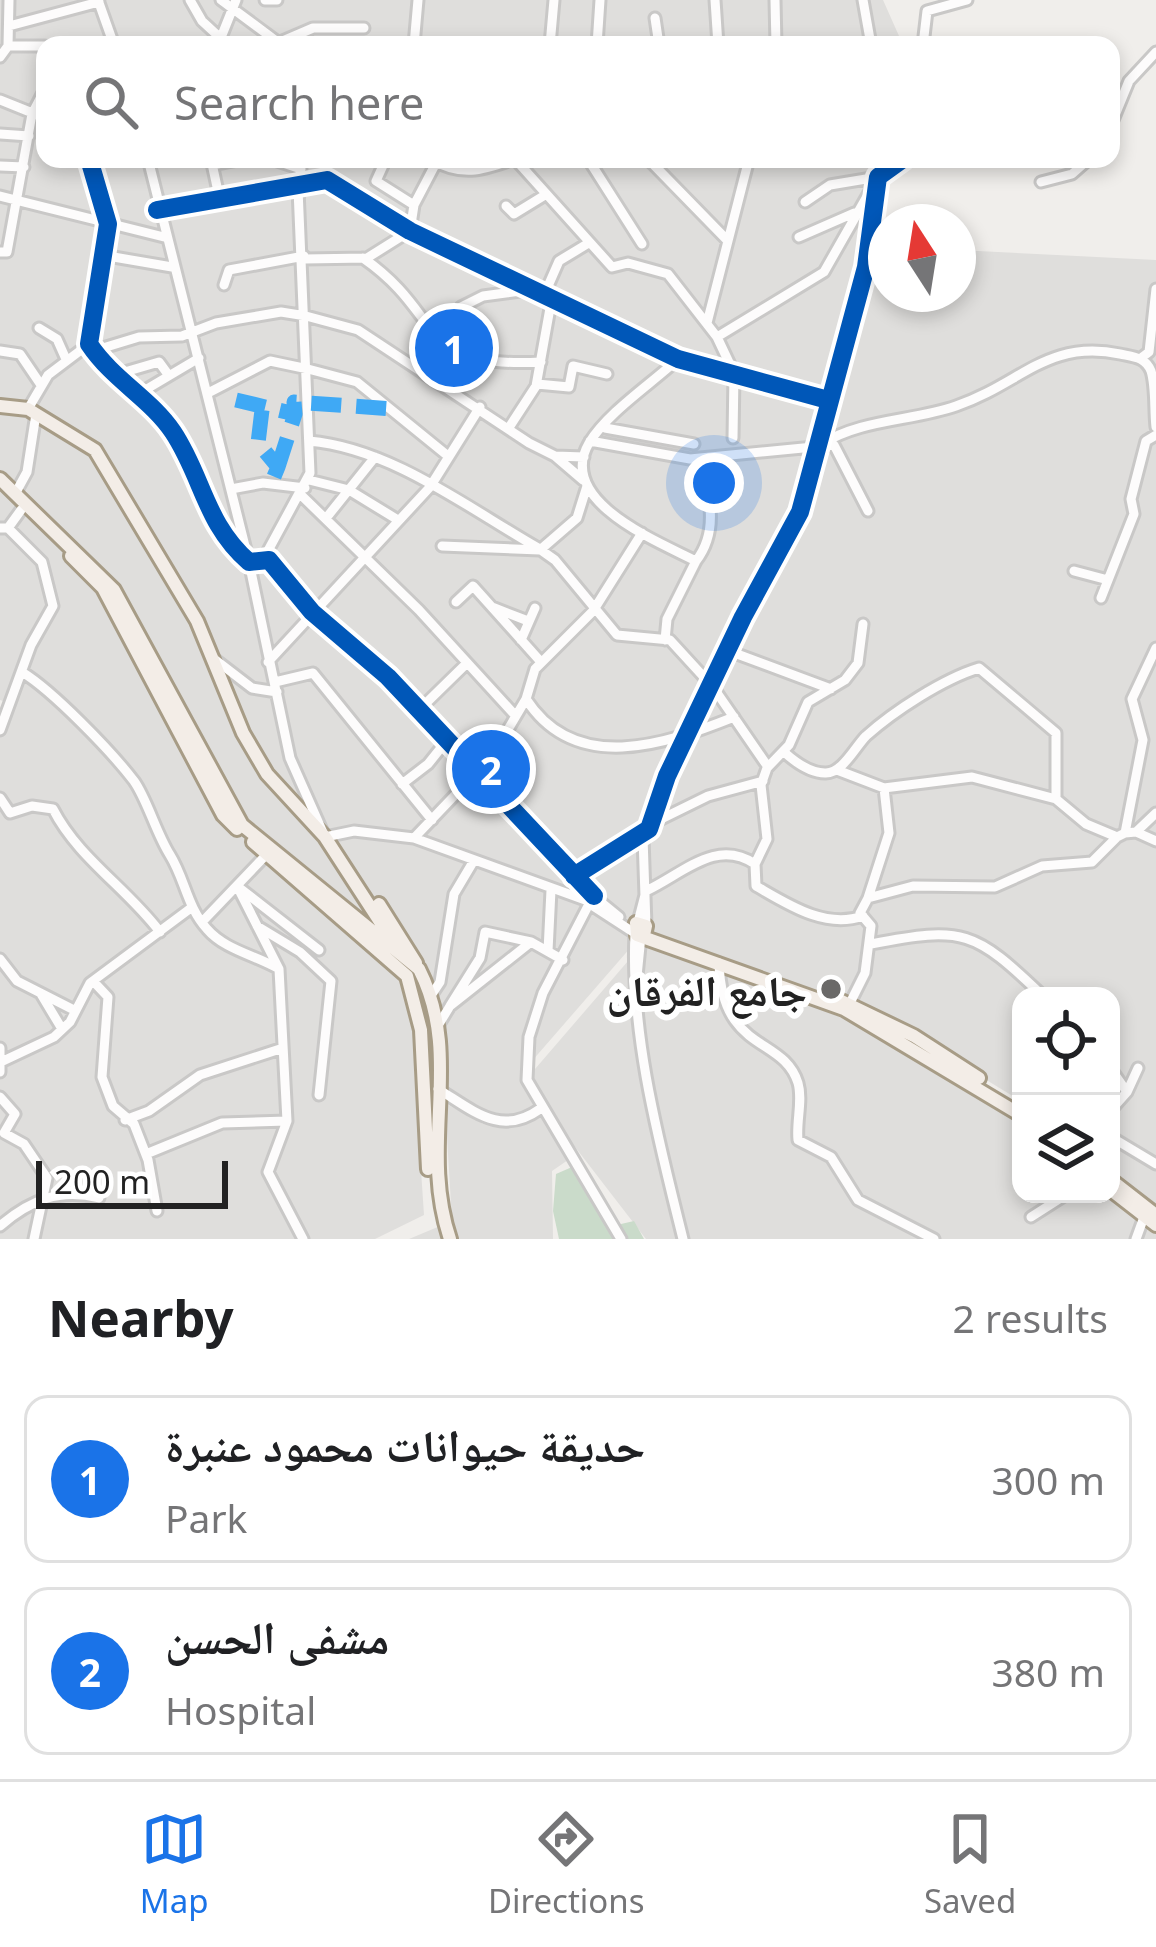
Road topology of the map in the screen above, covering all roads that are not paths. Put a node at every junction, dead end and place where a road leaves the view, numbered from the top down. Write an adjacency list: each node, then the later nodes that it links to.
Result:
1 (9, 0): 15 (street)
2 (190, 0): 18 (street)
3 (266, 0): 4 (street)
4 (277, 0)
5 (418, 0): 22 (street)
6 (554, 0): 23 (street)
7 (600, 0): 24 (street)
8 (715, 0): 26 (street)
9 (775, 0): 27 (street)
10 (863, 0): 28 (street)
11 (967, 0): 29 (street)
12 (99, 1): 15 (street); 17 (street)
13 (229, 2): 19 (street); 20 (street)
14 (655, 18): 25 (street)
15 (9, 26): 30 (street)
16 (364, 28): 21 (street)
17 (112, 36)
18 (217, 36)
19 (223, 36)
20 (270, 36)
21 (296, 36)
22 (415, 36)
23 (551, 36)
24 (598, 36)
25 (658, 36)
26 (717, 36)
27 (776, 36)
28 (869, 36)
29 (924, 36)
30 (8, 46): 31 (street); 33 (street)
31 (36, 46)
32 (1156, 52): 35 (street)
33 (0, 57)
34 (0, 100): 37 (street)
35 (1120, 103)
36 (36, 106): 37 (street)
37 (32, 114): 38 (street); 40 (street)
38 (36, 115)
39 (0, 134): 40 (street)
40 (29, 136): 42 (street)
41 (0, 166): 42 (street)
42 (24, 167): 66 (street)
43 (92, 168): 72 (street)
44 (150, 168): 70 (street)
45 (213, 168): 64 (street)
46 (301, 168): 62 (street)
47 (382, 168): 68 (street)
48 (430, 168): 68 (street)
49 (458, 168): 59 (street)
50 (477, 168): 59 (street)
51 (490, 168): 59 (street)
52 (522, 168): 65 (street)
53 (595, 168): 78 (street)
54 (657, 168): 76 (street)
55 (746, 168): 76 (street)
56 (879, 168): 60 (street)
57 (890, 168): 60 (street)
58 (1079, 168): 61 (street)
59 (476, 173)
60 (878, 177): 67 (street); 71 (street); 110 (street)
61 (1041, 182)
62 (298, 189): 64 (street); 73 (street); 81 (street)
63 (0, 196): 66 (street)
64 (219, 196): 70 (street)
65 (545, 196): 69 (street); 77 (street)
66 (16, 199): 72 (street); 79 (street)
67 (805, 202)
68 (414, 205): 73 (street)
69 (506, 206)
70 (158, 210): 74 (street)
71 (854, 213): 75 (street); 92 (street)
72 (108, 224): 74 (street); 80 (street)
73 (410, 231): 82 (street); 86 (street)
74 (164, 237): 83 (street)
75 (799, 237)
76 (728, 241): 89 (street)
77 (587, 244): 86 (street); 89 (street)
78 (642, 244)
79 (0, 252)
80 (102, 255): 83 (street); 94 (street)
81 (304, 258): 82 (street); 84 (street); 88 (street)
82 (363, 258): 100 (street)
83 (172, 267): 91 (street)
84 (224, 285)
85 (1156, 289): 93 (street)
86 (544, 293): 87 (street); 99 (street); 100 (street)
87 (461, 307)
88 (306, 316): 91 (street); 101 (street); 112 (street)
89 (706, 323): 92 (street)
90 (39, 328): 96 (street)
91 (191, 333): 94 (street); 97 (street)
92 (717, 337): 105 (street)
93 (1153, 347): 98 (street)
94 (91, 348): 96 (street); 104 (street)
95 (0, 351): 107 (street)
96 (65, 357): 107 (street)
97 (199, 358): 102 (street); 108 (street)
98 (1141, 358): 116 (street); 121 (street)
99 (678, 359): 105 (street); 115 (street)
100 (541, 362): 106 (street)
101 (308, 369): 108 (street); 118 (street); 123 (street)
102 (167, 373): 104 (street); 109 (street)
103 (607, 374): 106 (street)
104 (110, 376): 109 (street)
105 (734, 378): 110 (street); 117 (street)
106 (537, 384): 114 (street)
107 (41, 385): 113 (street)
108 (208, 393): 131 (street)
109 (136, 396): 145 (street)
110 (828, 400): 121 (street)
111 (0, 406): 113 (main road)
112 (479, 407): 114 (street); 123 (street)
113 (32, 411): 133 (street); 160 (main road)
114 (510, 426): 124 (street)
115 (605, 428): 119 (street); 120 (street)
116 (1156, 431): 147 (street)
117 (733, 438)
118 (309, 441): 122 (street); 130 (street)
119 (590, 441): 125 (street); 126 (street)
120 (694, 444)
121 (822, 444): 126 (street); 135 (street); 159 (street)
122 (375, 457): 129 (street); 132 (street)
123 (448, 457): 129 (street)
124 (555, 457): 125 (street); 128 (street)
125 (584, 457): 128 (street)
126 (699, 459): 144 (street)
127 (0, 479): 133 (main road)
128 (586, 484): 139 (street); 141 (street)
129 (430, 487): 137 (street); 141 (street)
130 (305, 488): 131 (street); 132 (street); 136 (street); 143 (street)
131 (232, 489): 145 (street)
132 (349, 490): 136 (street); 137 (street)
133 (7, 492): 134 (main road); 211 (main road)
134 (21, 510): 138 (street); 192 (main road)
135 (868, 511)
136 (327, 517): 142 (street)
137 (398, 520): 142 (street)
138 (4, 528): 164 (street)
139 (642, 533): 144 (street); 152 (street)
140 (442, 546): 141 (street)
141 (541, 550): 152 (street)
142 (367, 557): 153 (street); 163 (street)
143 (264, 558): 145 (street); 153 (street)
144 (696, 561): 157 (street)
145 (249, 562): 161 (street)
146 (1074, 571): 147 (street)
147 (1108, 580): 148 (street)
148 (1101, 598)
149 (456, 602): 150 (street)
150 (492, 607): 154 (street); 156 (street)
151 (535, 608): 154 (street)
152 (593, 611): 157 (street); 162 (street)
153 (312, 613): 161 (street); 169 (street)
154 (528, 621): 156 (street)
155 (863, 624): 167 (street)
156 (520, 640): 162 (street)
157 (665, 640): 166 (street)
158 (1156, 648): 187 (street)
159 (729, 650): 166 (street); 167 (street)
160 (213, 658): 165 (street); 189 (main road)
161 (268, 662): 165 (street)
162 (542, 662): 168 (street)
163 (464, 665): 169 (street); 170 (street)
164 (22, 672): 172 (street); 202 (street)
165 (276, 687): 180 (street); 189 (street)
166 (713, 687): 171 (street); 173 (street)
167 (831, 689): 175 (street)
168 (526, 699): 170 (street); 173 (street)
169 (420, 709): 174 (street)
170 (514, 714): 178 (street)
171 (734, 717): 173 (street); 176 (street)
172 (0, 730)
173 (688, 734): 186 (street)
174 (448, 739): 178 (street); 180 (street)
175 (784, 752): 176 (street); 177 (street)
176 (768, 767): 179 (street)
177 (837, 770): 181 (street); 183 (street)
178 (473, 771): 185 (street); 196 (street)
179 (763, 781): 186 (street); 195 (street)
180 (402, 784): 185 (street)
181 (884, 788): 183 (street); 200 (street)
182 (0, 798): 207 (street)
183 (1056, 800): 187 (street)
184 (1156, 814): 187 (street)
185 (432, 820): 190 (street)
186 (651, 824): 188 (street)
187 (1126, 834): 191 (street); 200 (street)
188 (643, 836): 196 (street); 199 (street)
189 (325, 837): 190 (street); 193 (main road)
190 (414, 838): 194 (street)
191 (1156, 841)
192 (267, 854): 197 (street); 217 (main road)
193 (344, 862): 211 (main road); 217 (main road)
194 (473, 862): 198 (street); 221 (street)
195 (755, 864): 199 (street); 203 (street)
196 (574, 876): 201 (street)
197 (237, 886): 204 (street); 205 (street); 210 (street)
198 (550, 890): 201 (street); 212 (street)
199 (646, 891): 206 (street)
200 (868, 898): 203 (street)
201 (592, 901): 206 (street); 214 (street)
202 (191, 908): 204 (street); 207 (street)
203 (862, 916): 209 (street)
204 (202, 922): 216 (street)
205 (257, 926): 216 (street); 236 (street)
206 (640, 930): 215 (main road); 222 (main road); 260 (street)
207 (160, 932): 218 (street)
208 (531, 943): 212 (street); 223 (street); 223 (street)
209 (871, 944): 219 (street); 222 (street)
210 (319, 950)
211 (396, 951): 217 (main road)
212 (548, 951): 214 (street)
213 (0, 959): 220 (street)
214 (563, 960): 240 (street)
215 (719, 963): 241 (main road); 261 (street)
216 (279, 969): 229 (street)
217 (413, 973): 221 (main road); 227 (main road)
218 (92, 981): 224 (street); 242 (street)
219 (1034, 987)
220 (41, 994): 224 (street); 226 (street)
221 (432, 994): 225 (main road)
222 (850, 1003): 238 (main road)
223 (450, 1006): 225 (street)
224 (74, 1010): 226 (street)
225 (439, 1024): 227 (main road); 234 (main road)
226 (62, 1029): 230 (street)
227 (421, 1030): 232 (main road)
228 (0, 1048): 230 (street)
229 (280, 1049): 242 (street); 243 (street)
230 (2, 1067)
231 (1138, 1068): 235 (street)
232 (423, 1079): 234 (street); 258 (main road)
233 (1120, 1082): 235 (street)
234 (439, 1090): 240 (street); 258 (main road)
235 (1127, 1092): 239 (street)
236 (320, 1095)
237 (0, 1097): 250 (street)
238 (1012, 1098)
239 (1120, 1100)
240 (540, 1109): 259 (street)
241 (1012, 1110)
242 (125, 1120): 245 (street)
243 (287, 1121): 245 (street); 257 (street)
244 (1120, 1142): 246 (street)
245 (146, 1154): 252 (street)
246 (1156, 1164)
247 (1120, 1189): 254 (main road)
248 (1120, 1196): 254 (main road)
249 (99, 1198): 250 (street)
250 (39, 1200): 255 (street); 256 (street)
251 (1053, 1203): 253 (street)
252 (157, 1211)
253 (1031, 1217)
254 (1152, 1219): 262 (street)
255 (0, 1226)
256 (34, 1239)
257 (303, 1239)
258 (446, 1239)
259 (620, 1239)
260 (683, 1239)
261 (934, 1239)
262 (1136, 1239)

